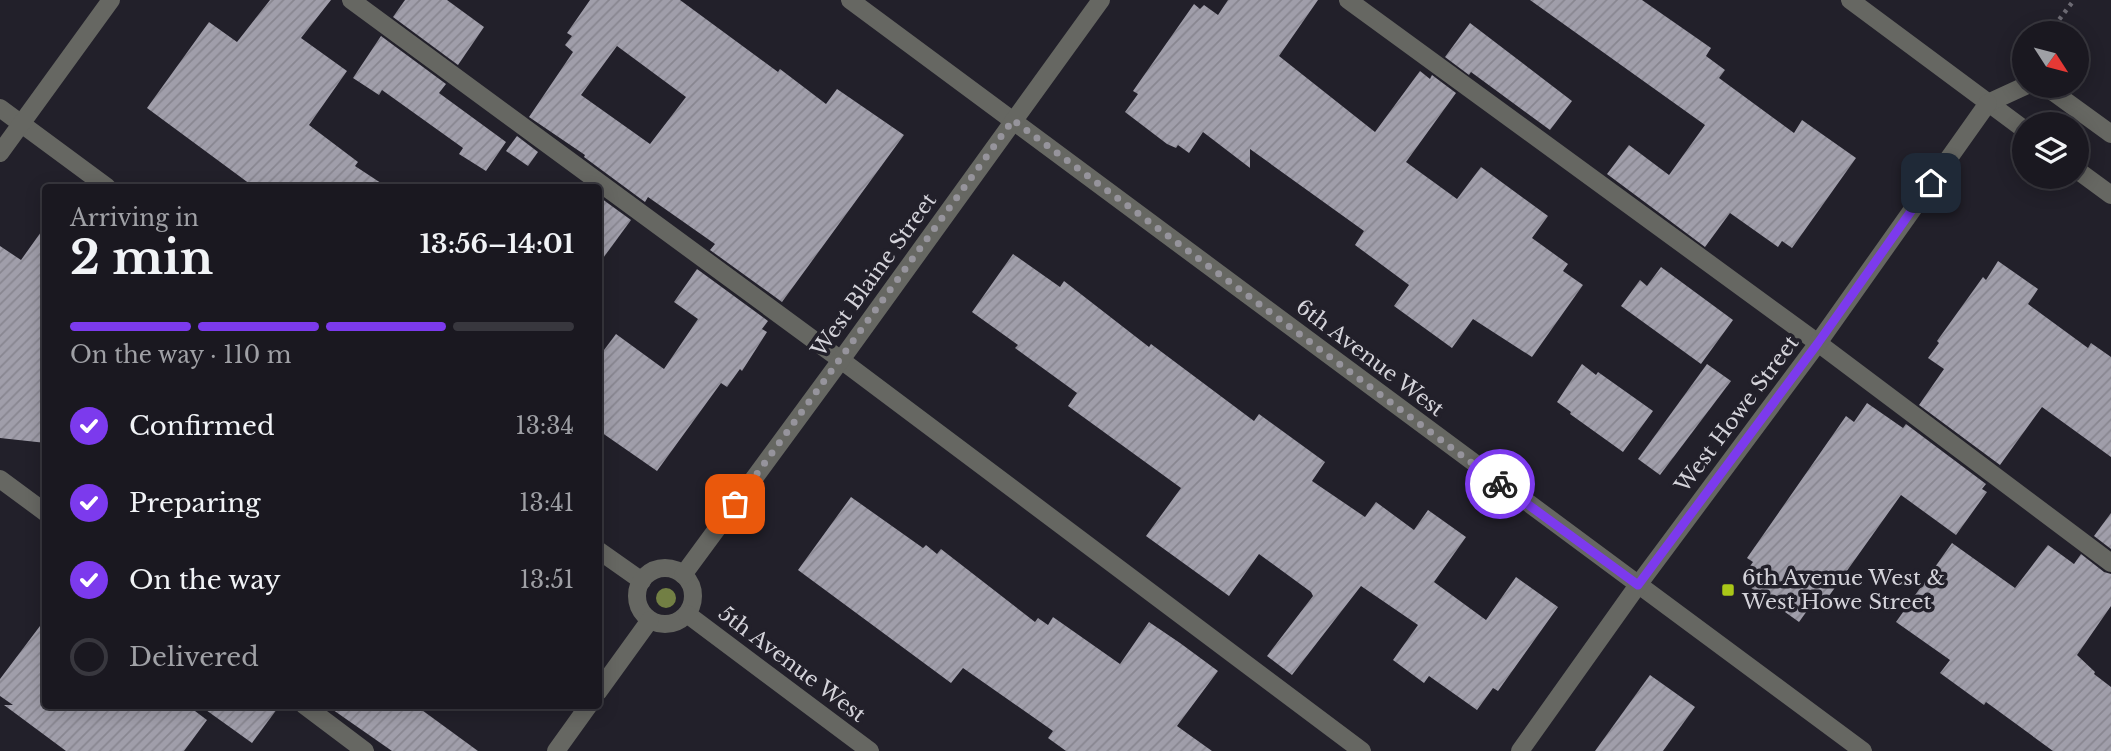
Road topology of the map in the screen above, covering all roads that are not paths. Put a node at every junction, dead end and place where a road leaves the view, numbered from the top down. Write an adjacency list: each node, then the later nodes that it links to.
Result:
1 (111, 0): 13 (street)
2 (351, 0): 18 (street)
3 (850, 0): 11 (street, 6th Avenue West)
4 (1101, 0): 11 (street, West Blaine Street)
5 (1348, 0): 21 (street)
6 (1850, 0): 9 (street)
7 (2012, 92): 9 (street)
8 (2062, 98): 14 (street)
9 (1987, 103): 12 (street); 21 (street, West Howe Street)
10 (0, 107): 13 (street)
11 (1013, 120): 22 (street, West Blaine Street); 29 (street, 6th Avenue West)
12 (2012, 121)
13 (22, 123): 15 (street); 17 (street)
14 (2111, 134)
15 (0, 153)
16 (2089, 179): 20 (street)
17 (103, 184)
18 (601, 184)
19 (602, 184): 22 (street)
20 (2111, 195)
21 (1818, 343): 26 (street); 29 (street, West Howe Street)
22 (841, 360): 27 (street, West Blaine Street); 38 (street)
23 (0, 479): 24 (street)
24 (42, 510)
25 (602, 553): 28 (street)
26 (2111, 563)
27 (683, 575): 28 (street); 30 (street)
28 (642, 581): 31 (street)
29 (1638, 585): 39 (street, West Howe Street); 40 (street, 6th Avenue West)
30 (687, 614): 31 (street); 37 (street, 5th Avenue West)
31 (650, 620): 32 (street)
32 (602, 686)
33 (309, 709): 35 (street)
34 (586, 709): 36 (street)
35 (366, 751)
36 (556, 751)
37 (870, 751)
38 (1362, 751)
39 (1520, 751)
40 (1863, 751)

